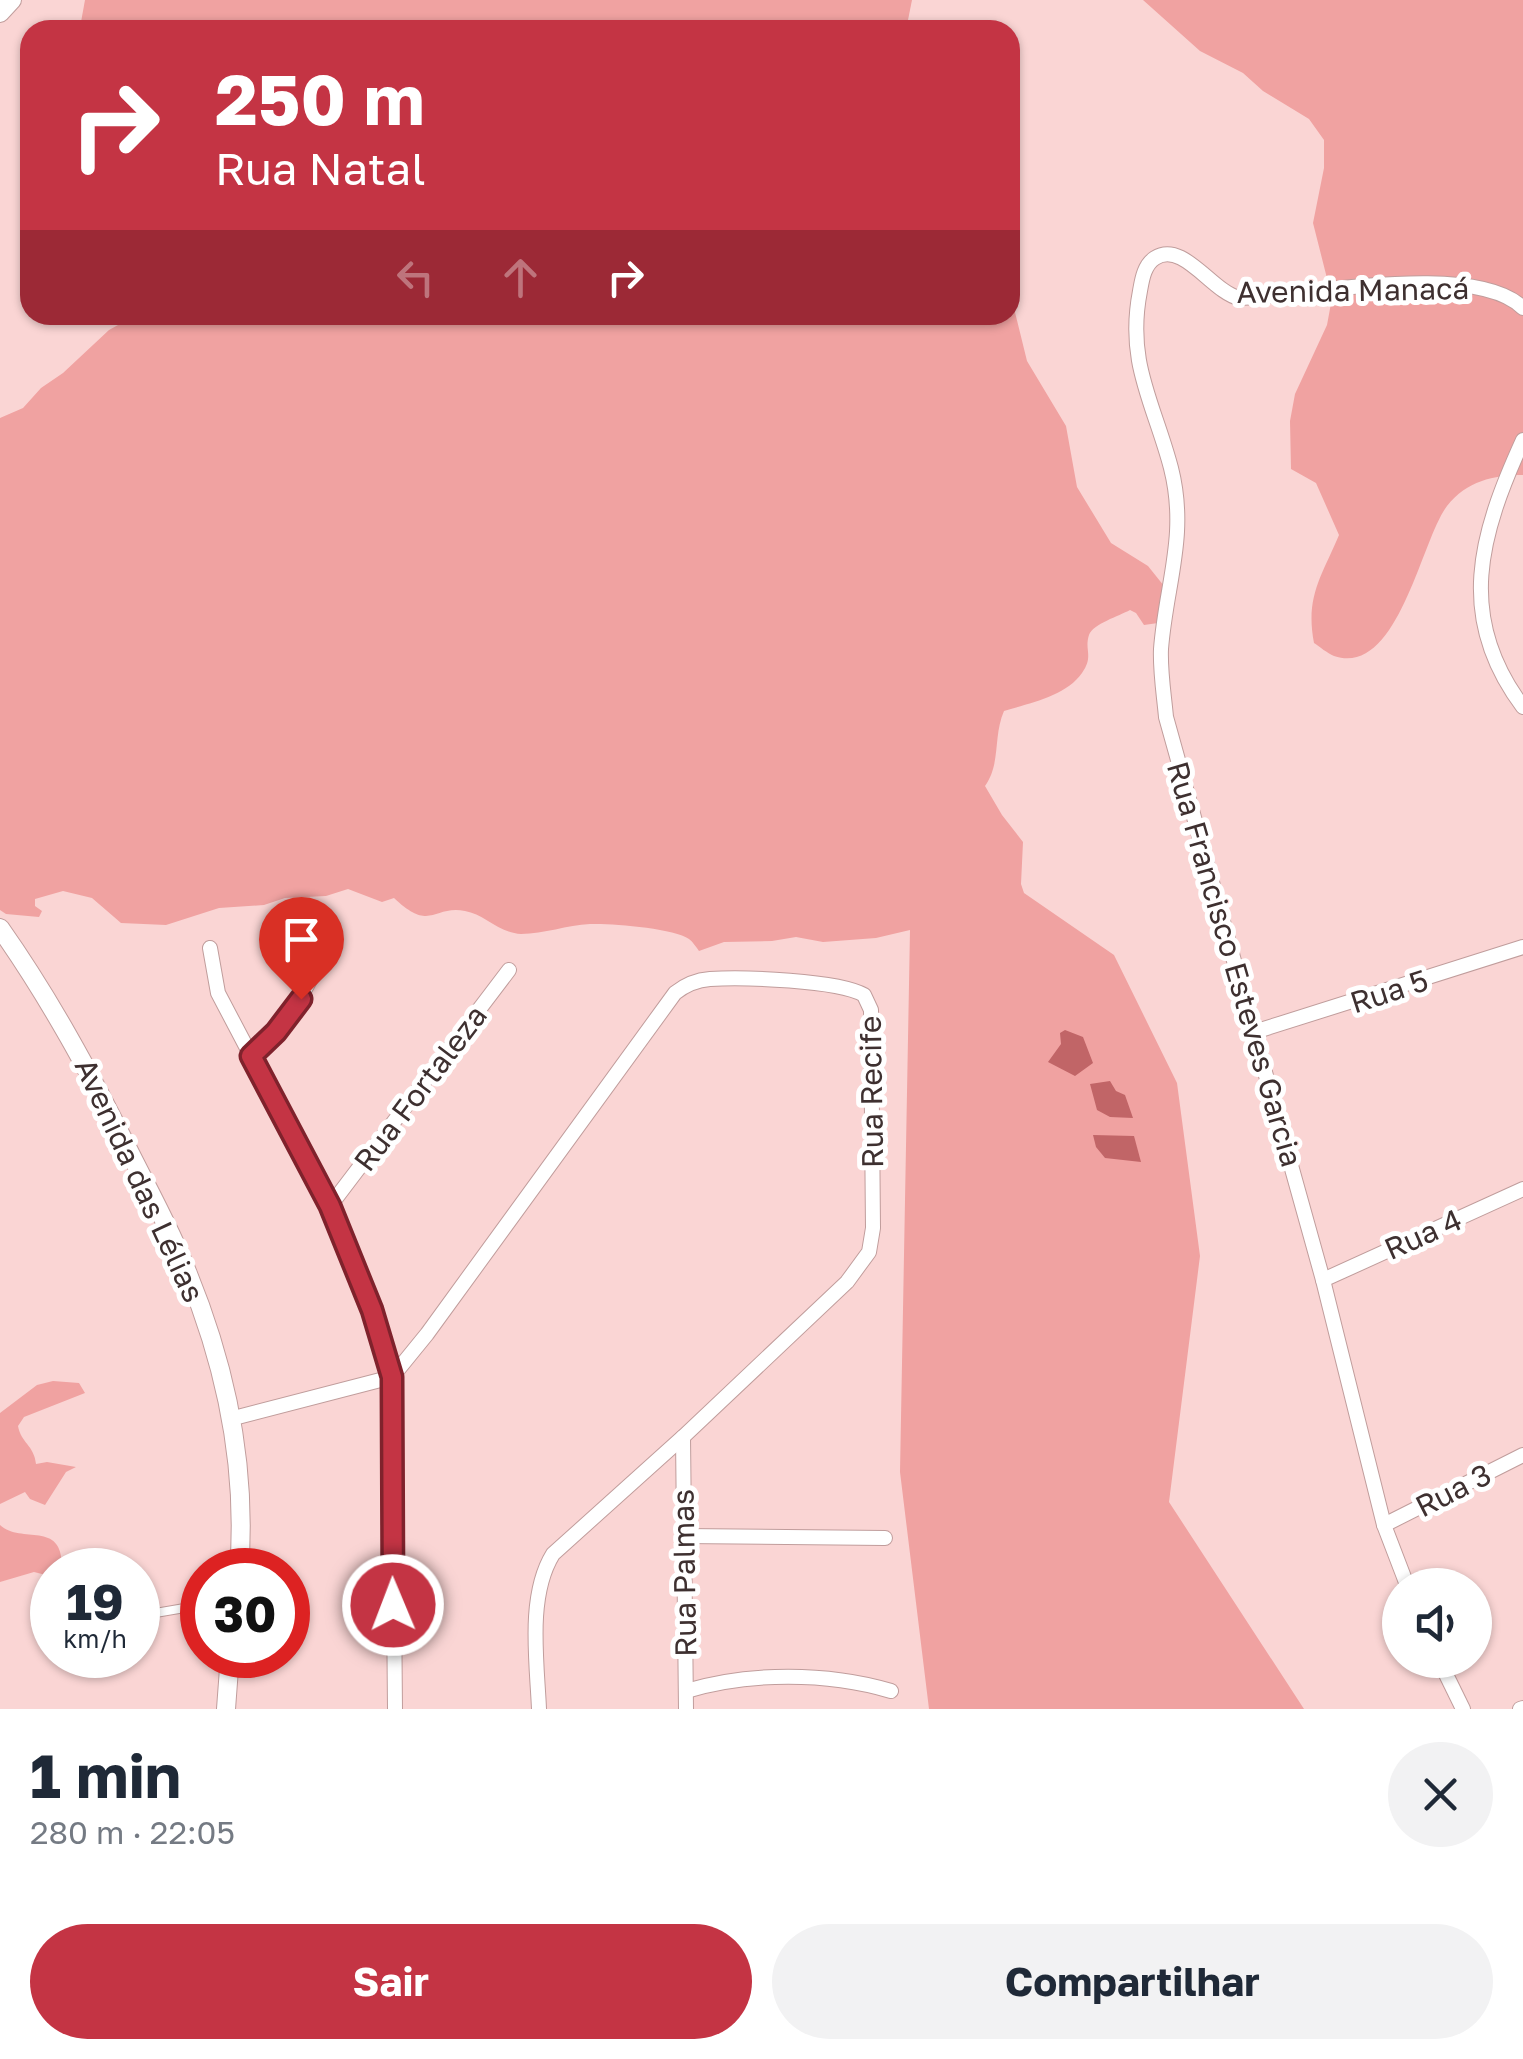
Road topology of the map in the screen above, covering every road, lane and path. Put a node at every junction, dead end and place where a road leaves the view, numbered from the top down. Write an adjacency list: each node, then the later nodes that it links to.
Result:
1 (12, 0): 2 (street)
2 (0, 13)
3 (1523, 308): 4 (street, Avenida Manacá)
4 (1136, 337): 12 (street, Rua Francisco Esteves Garcia)
5 (1523, 440): 6 (street)
6 (1523, 707)
7 (0, 928): 18 (street, Avenida das Lélias)
8 (1523, 947): 12 (street, Rua 5)
9 (210, 948): 13 (street)
10 (324, 956): 13 (street)
11 (509, 970): 15 (street, Rua Fortaleza)
12 (1254, 1032): 16 (street, Rua Francisco Esteves Garcia)
13 (251, 1056): 15 (street)
14 (1523, 1189): 16 (street, Rua 4)
15 (330, 1206): 17 (street)
16 (1323, 1280): 21 (street, Rua Francisco Esteves Garcia)
17 (392, 1377): 18 (street); 19 (street, Rua Recife); 31 (street)
18 (230, 1419): 24 (street, Avenida das Lélias)
19 (683, 1438): 22 (street, Rua Palmas); 32 (street, Rua Recife)
20 (1523, 1454): 21 (street, Rua 3)
21 (1384, 1525): 25 (street, Rua Francisco Esteves Garcia)
22 (683, 1536): 23 (street); 28 (street, Rua Palmas)
23 (885, 1538)
24 (239, 1548)
25 (1400, 1568)
26 (228, 1678): 30 (street)
27 (1448, 1678): 34 (street)
28 (686, 1691): 29 (street); 33 (street, Rua Palmas)
29 (890, 1691)
30 (226, 1709)
31 (395, 1709)
32 (539, 1709)
33 (686, 1709)
34 (1463, 1709)

